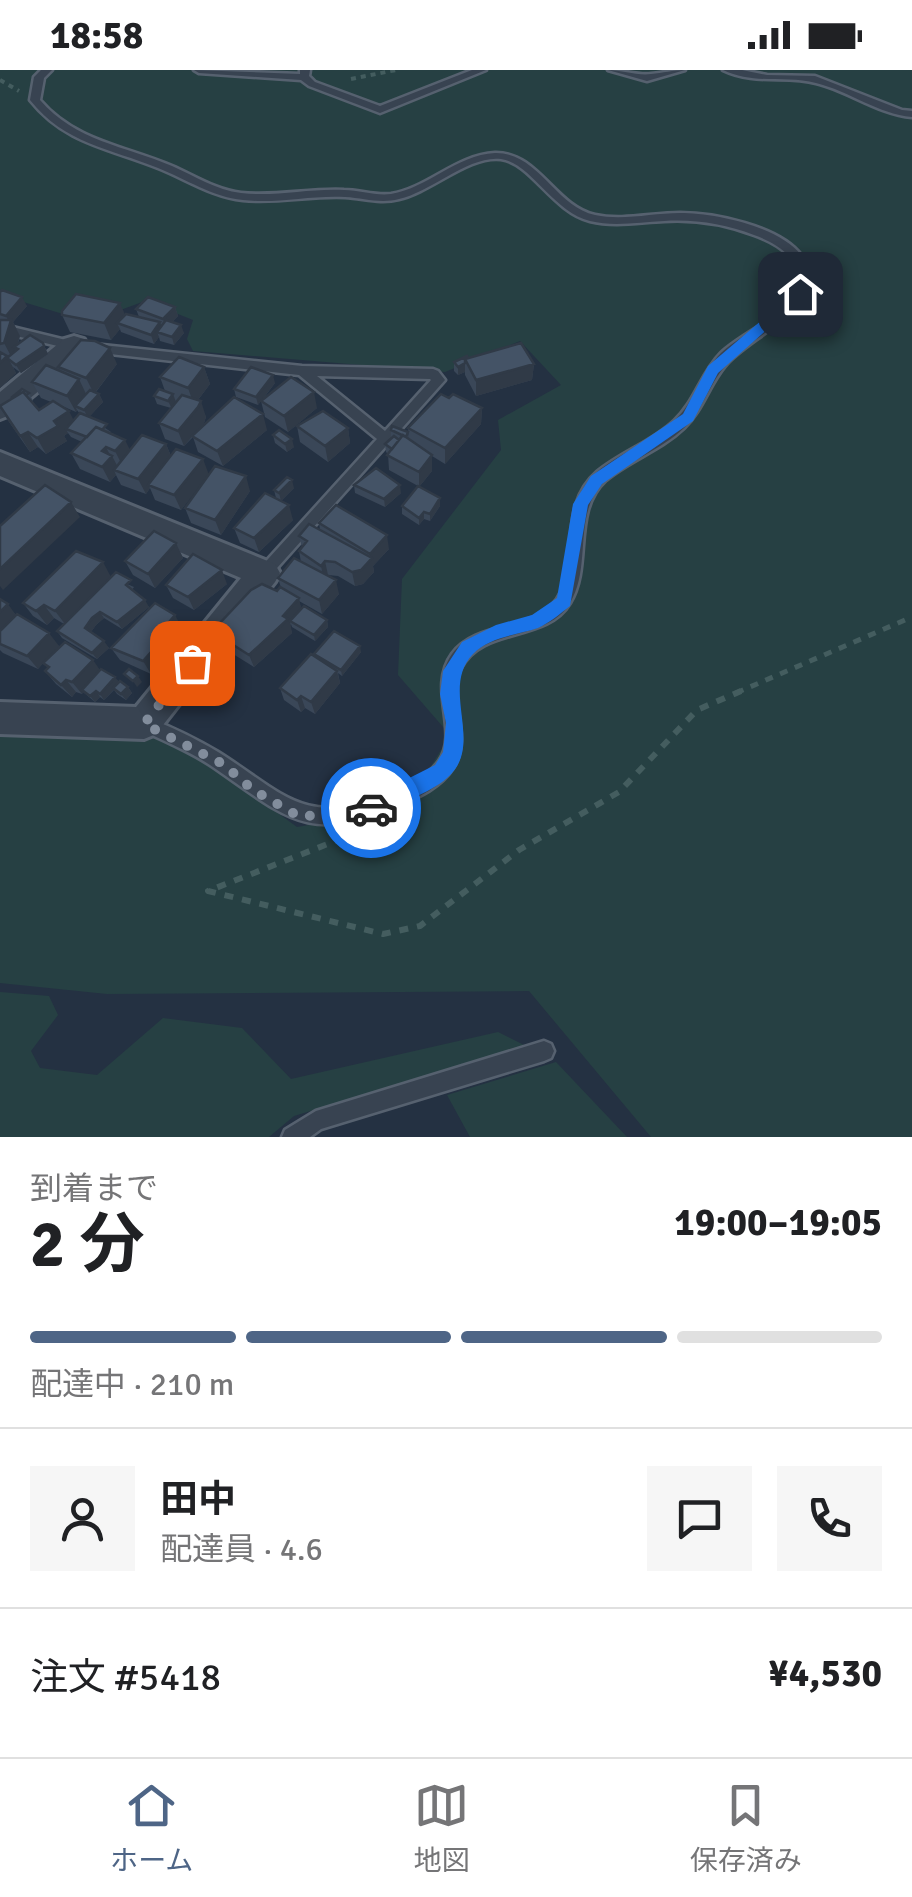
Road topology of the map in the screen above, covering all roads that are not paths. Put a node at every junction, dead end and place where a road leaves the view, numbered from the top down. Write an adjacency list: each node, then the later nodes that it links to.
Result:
1 (47, 70): 17 (lane)
2 (199, 70): 7 (lane)
3 (482, 70): 7 (lane)
4 (613, 70): 5 (lane)
5 (680, 70)
6 (728, 70): 8 (lane)
7 (304, 73)
8 (912, 114)
9 (0, 328): 10 (lane)
10 (74, 346): 11 (lane); 12 (street)
11 (302, 371): 13 (lane); 13 (lane)
12 (0, 408)
13 (386, 438): 15 (lane)
14 (0, 463): 15 (street)
15 (264, 573): 17 (street)
16 (0, 718): 17 (street)
17 (144, 724)
18 (544, 1050): 19 (lane)
19 (292, 1137)

